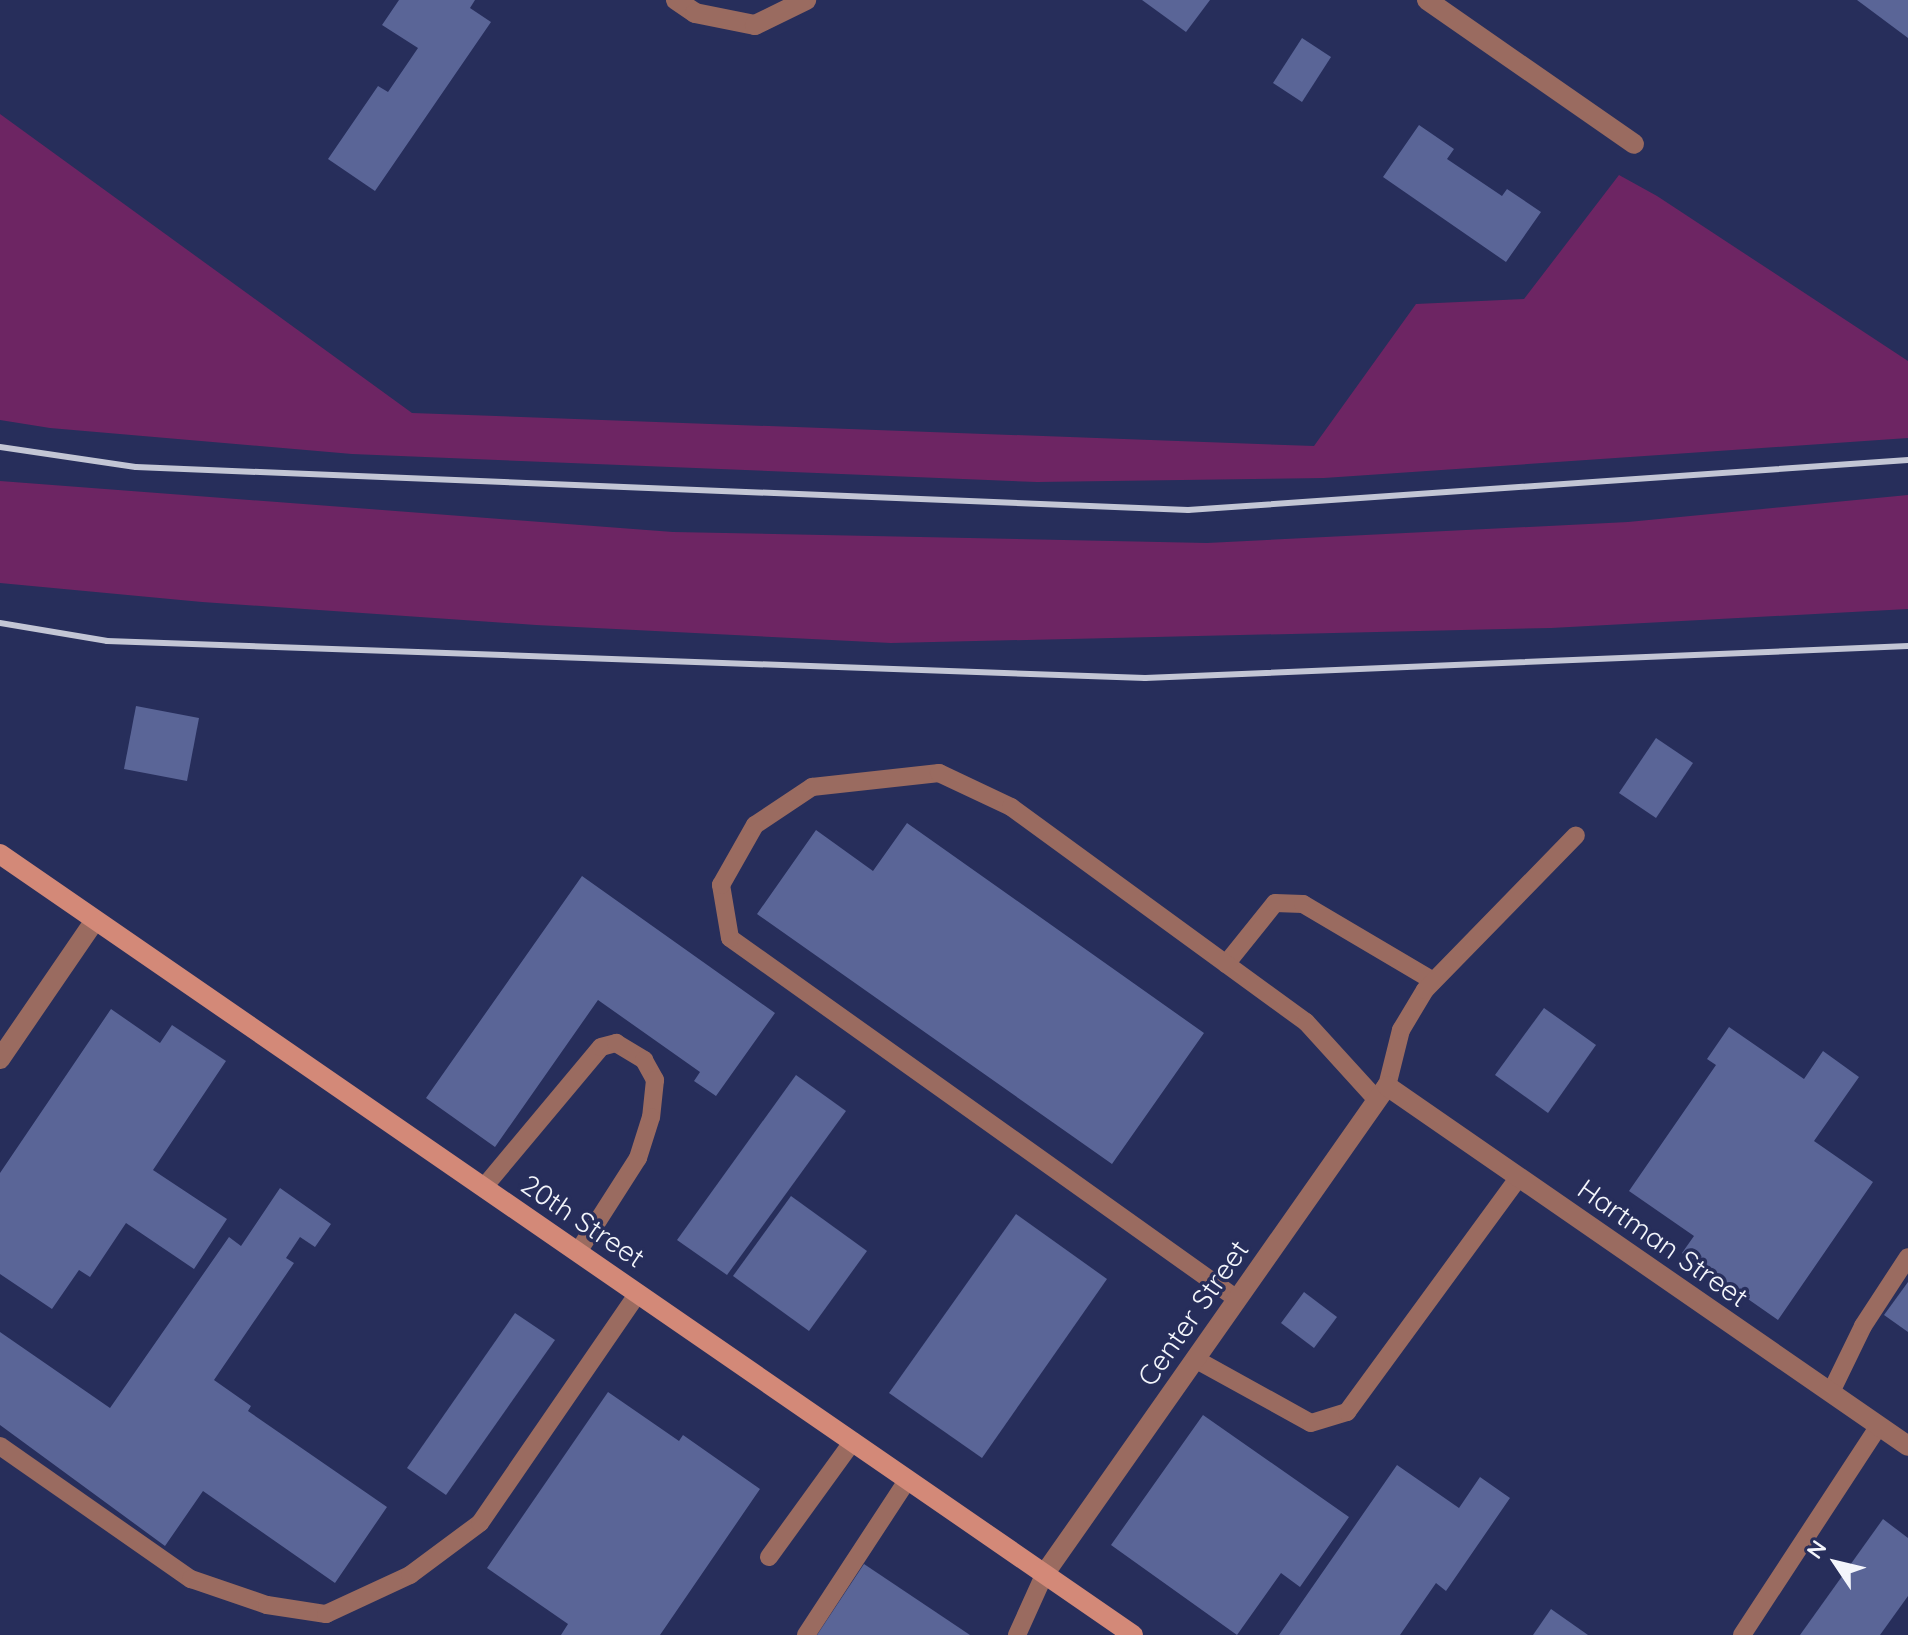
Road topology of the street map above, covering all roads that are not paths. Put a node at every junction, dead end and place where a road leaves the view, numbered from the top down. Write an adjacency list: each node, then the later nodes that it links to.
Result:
1 (676, 0): 2 (street)
2 (806, 0)
3 (1427, 0): 4 (street)
4 (1634, 144)
5 (1576, 835): 9 (lane)
6 (0, 854): 7 (street, 20th Street)
7 (95, 920): 10 (street); 13 (street, 20th Street)
8 (1226, 964): 9 (lane); 11 (lane); 17 (lane)
9 (1433, 981): 11 (lane)
10 (0, 1059)
11 (1382, 1093): 12 (street, Hartman Street); 17 (street, Center Street)
12 (1519, 1177): 18 (lane); 19 (street, Hartman Street)
13 (484, 1187): 14 (street, 20th Street); 14 (lane)
14 (578, 1252): 16 (street, 20th Street)
15 (1908, 1257): 19 (lane)
16 (638, 1293): 21 (street, 20th Street); 22 (lane)
17 (1237, 1299): 18 (street, Center Street)
18 (1195, 1359): 26 (street, Center Street)
19 (1831, 1392): 20 (street, Hartman Street)
20 (1879, 1426): 23 (street, Hartman Street); 30 (lane)
21 (853, 1441): 24 (street, 20th Street); 25 (lane)
22 (0, 1446)
23 (1908, 1446)
24 (908, 1479): 26 (street, 20th Street); 27 (lane)
25 (769, 1557)
26 (1045, 1573): 28 (lane); 29 (street, 20th Street)
27 (806, 1635)
28 (1017, 1635)
29 (1133, 1635)
30 (1742, 1635)

